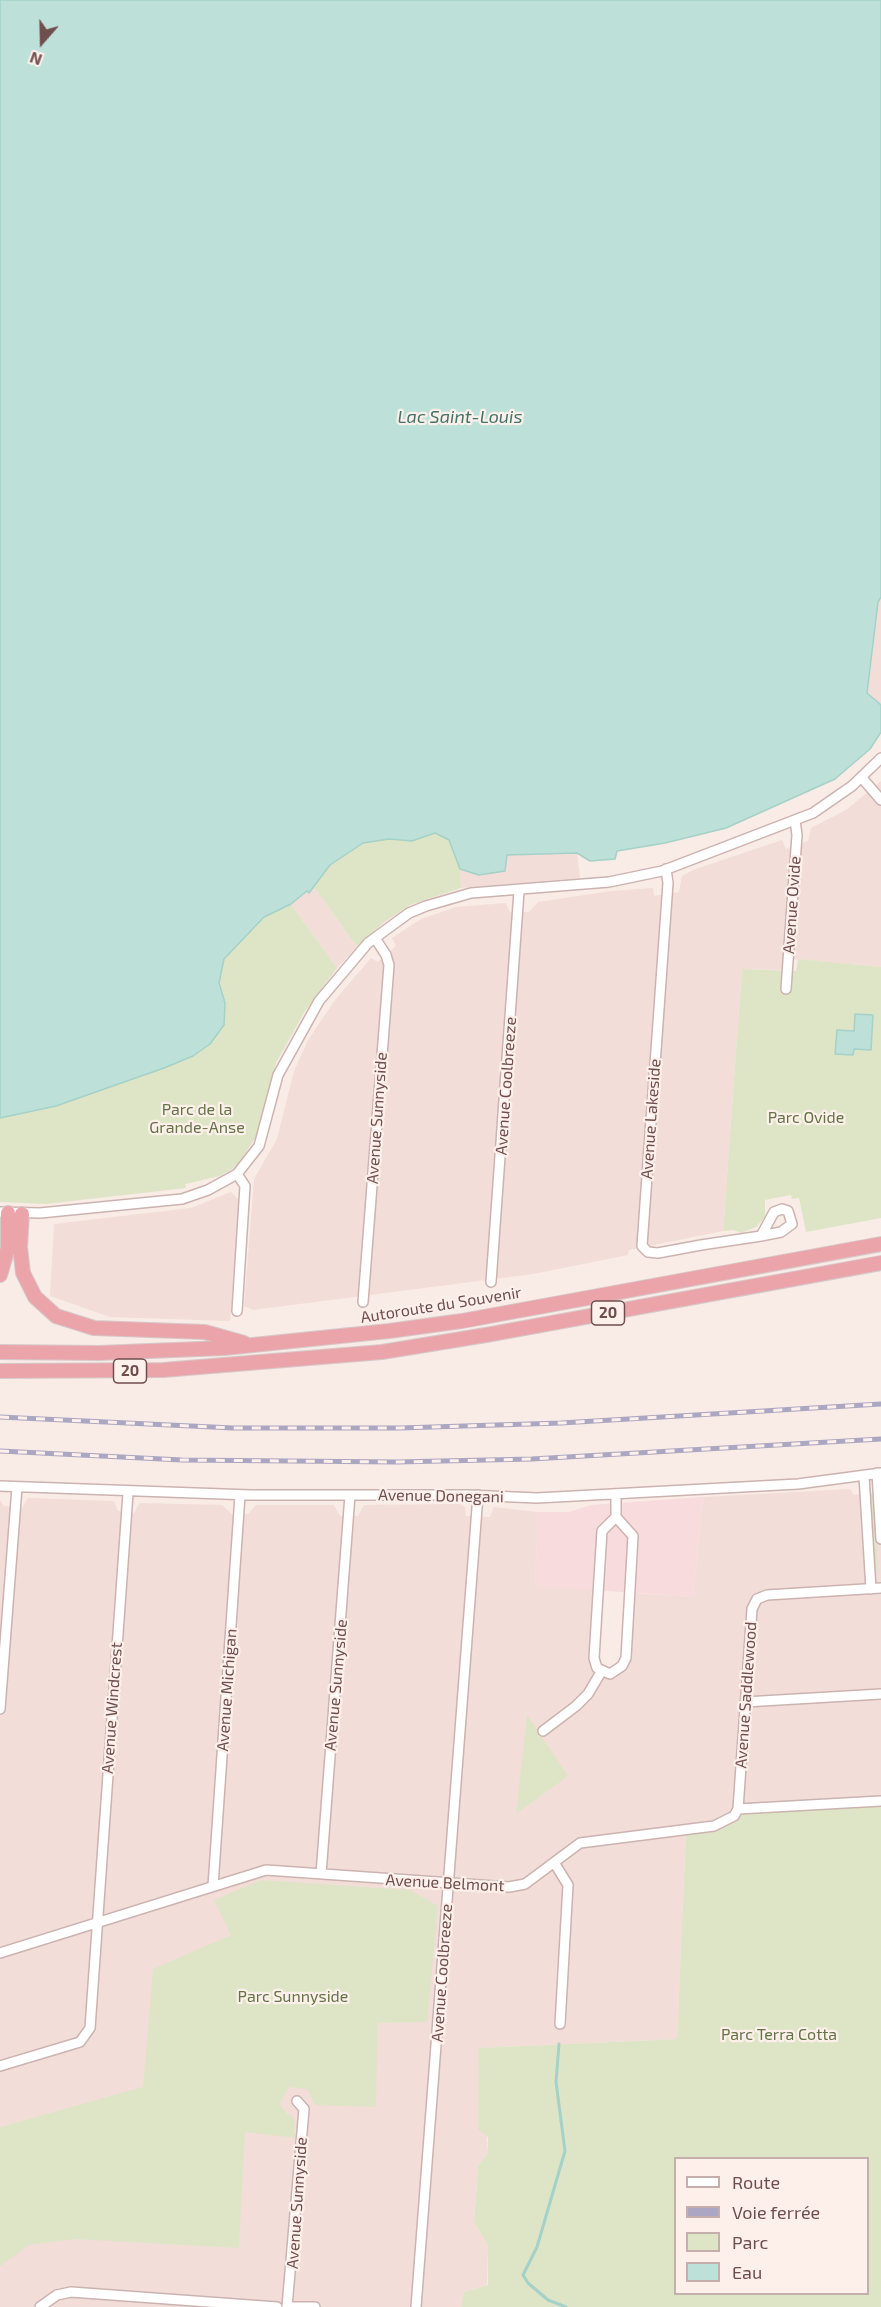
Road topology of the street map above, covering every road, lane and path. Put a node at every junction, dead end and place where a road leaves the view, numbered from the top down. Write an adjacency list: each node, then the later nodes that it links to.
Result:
1 (881, 758): 2 (street)
2 (862, 778): 3 (street); 4 (street)
3 (881, 800)
4 (795, 820): 5 (street); 8 (street, Avenue Ovide)
5 (666, 869): 6 (street); 12 (street, Avenue Lakeside)
6 (519, 891): 7 (street); 16 (street, Avenue Coolbreeze)
7 (375, 938): 9 (street); 17 (street, Avenue Sunnyside)
8 (786, 989)
9 (237, 1174): 11 (street); 18 (street)
10 (4, 1212): 11 (street); 15 (highway)
11 (22, 1214): 19 (highway)
12 (761, 1236)
13 (881, 1244): 19 (highway, Autoroute du Souvenir / 20)
14 (881, 1263): 21 (highway, 20)
15 (0, 1275)
16 (491, 1282)
17 (363, 1302)
18 (237, 1311)
19 (255, 1345): 20 (highway, Autoroute du Souvenir / 20)
20 (0, 1352)
21 (0, 1371)
22 (879, 1473): 23 (street, Avenue Donegani); 32 (street)
23 (864, 1476): 27 (street, Avenue Donegani); 33 (street)
24 (0, 1486): 25 (street, Avenue Donegani)
25 (17, 1487): 26 (street, Avenue Donegani); 37 (street)
26 (128, 1492): 28 (street, Avenue Donegani); 45 (street, Avenue Windcrest)
27 (616, 1494): 30 (street, Avenue Donegani); 31 (street)
28 (240, 1495): 29 (street, Avenue Donegani); 44 (street, Avenue Michigan)
29 (350, 1495): 30 (street, Avenue Donegani); 42 (street, Avenue Sunnyside)
30 (478, 1495): 43 (street, Avenue Coolbreeze)
31 (616, 1517): 34 (street); 34 (street)
32 (881, 1539)
33 (876, 1588): 36 (street, Avenue Saddlewood)
34 (601, 1672): 38 (street)
35 (881, 1694): 36 (street)
36 (745, 1702): 40 (street, Avenue Saddlewood)
37 (0, 1709)
38 (543, 1731)
39 (881, 1801): 40 (street)
40 (738, 1809): 41 (street, Avenue Belmont)
41 (555, 1864): 43 (street, Avenue Belmont); 47 (street)
42 (321, 1874): 43 (street, Avenue Belmont); 44 (street, Avenue Belmont)
43 (449, 1884): 55 (street, Avenue Coolbreeze)
44 (213, 1886): 45 (street, Avenue Belmont)
45 (96, 1923): 46 (street, Avenue Belmont); 48 (street, Avenue Windcrest)
46 (0, 1953)
47 (560, 2024)
48 (0, 2066)
49 (297, 2101): 53 (street, Avenue Sunnyside)
50 (173, 2304): 51 (street); 52 (street)
51 (40, 2307)
52 (277, 2307)
53 (288, 2307): 54 (street)
54 (315, 2307)
55 (416, 2307)

